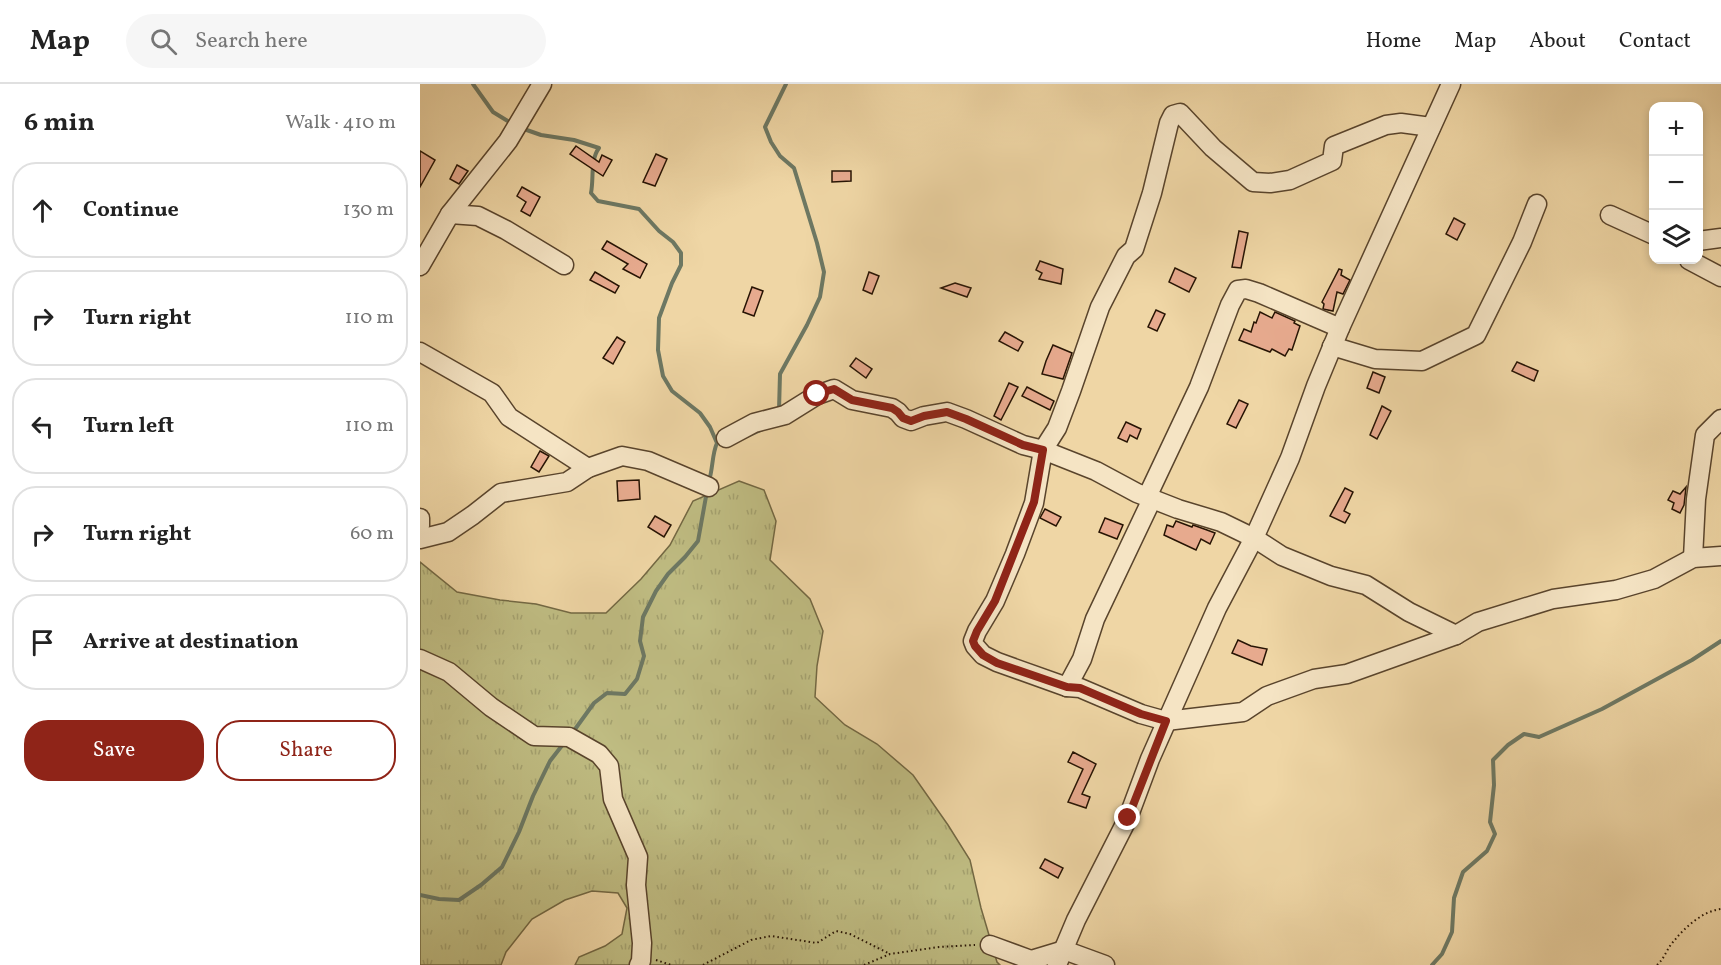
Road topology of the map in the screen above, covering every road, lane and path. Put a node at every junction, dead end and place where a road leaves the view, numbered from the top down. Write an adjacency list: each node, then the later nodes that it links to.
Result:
1 (542, 84): 5 (street)
2 (1451, 84): 3 (street)
3 (1431, 128): 14 (street); 19 (street)
4 (1537, 204): 15 (street)
5 (450, 214): 11 (street); 12 (street)
6 (1610, 215): 7 (street)
7 (1649, 233)
8 (1721, 238): 9 (street)
9 (1703, 240)
10 (1697, 264): 13 (street)
11 (564, 265)
12 (420, 266)
13 (1721, 277)
14 (1340, 328): 15 (street); 22 (street)
15 (1332, 346): 25 (street)
16 (420, 352): 20 (street)
17 (1721, 419): 28 (street)
18 (726, 438): 19 (street)
19 (1043, 450): 22 (street); 31 (street)
20 (588, 468): 21 (street); 26 (street)
21 (709, 488)
22 (1149, 498): 25 (street); 31 (street)
23 (420, 518): 24 (street)
24 (420, 526)
25 (1254, 538): 29 (street); 32 (street)
26 (420, 539)
27 (1721, 556): 28 (street)
28 (1693, 558): 29 (street)
29 (1456, 635): 32 (street)
30 (420, 659): 37 (street)
31 (1067, 687): 32 (street)
32 (1166, 721): 36 (street)
33 (1721, 909): 41 (path)
34 (990, 945): 35 (path); 36 (street)
35 (890, 954): 38 (path); 39 (path)
36 (1060, 958): 40 (street)
37 (639, 965)
38 (703, 965)
39 (864, 965)
40 (1105, 965)
41 (1658, 965)

